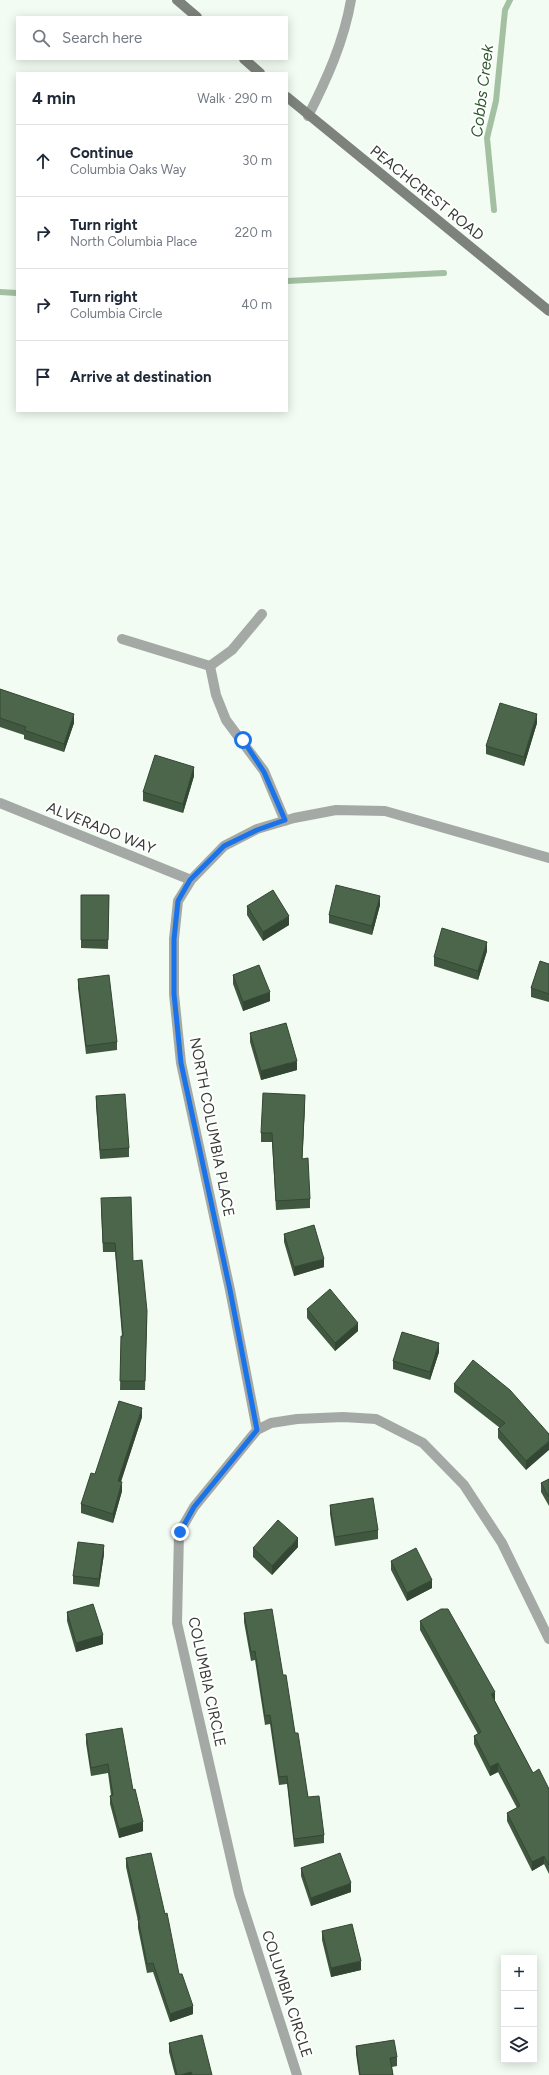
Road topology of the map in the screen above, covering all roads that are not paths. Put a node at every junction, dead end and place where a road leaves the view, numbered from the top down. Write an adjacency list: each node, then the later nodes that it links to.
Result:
1 (177, 0): 3 (street)
2 (351, 0): 7 (street)
3 (196, 16)
4 (245, 60): 5 (street)
5 (259, 72)
6 (288, 98): 7 (street, PEACHCREST ROAD)
7 (308, 116): 8 (street, PEACHCREST ROAD)
8 (549, 311)
9 (262, 614): 11 (street)
10 (122, 639): 11 (street)
11 (210, 666): 13 (street)
12 (0, 803): 15 (street, ALVERADO WAY)
13 (285, 820): 14 (street, NORTH COLUMBIA PLACE); 15 (street, NORTH COLUMBIA PLACE)
14 (549, 858)
15 (190, 880): 16 (street, NORTH COLUMBIA PLACE)
16 (257, 1430): 17 (street, COLUMBIA CIRCLE); 18 (street, COLUMBIA CIRCLE)
17 (549, 1639)
18 (297, 2075)

